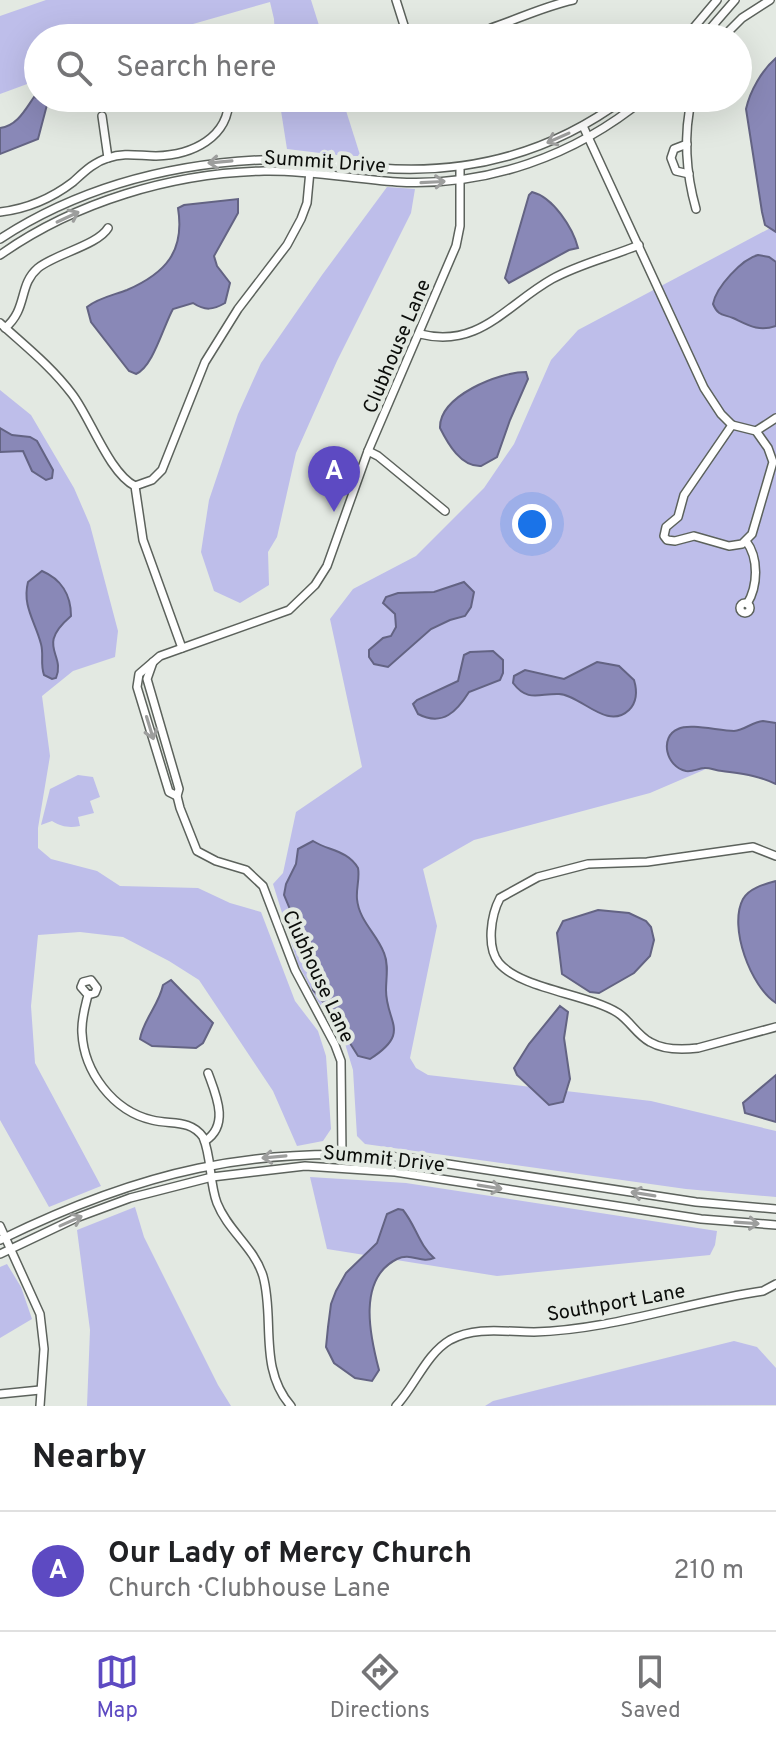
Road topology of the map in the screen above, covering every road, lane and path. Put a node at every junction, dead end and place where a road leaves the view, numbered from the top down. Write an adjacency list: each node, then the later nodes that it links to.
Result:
1 (396, 0): 7 (street)
2 (573, 0): 6 (street)
3 (717, 0): 9 (street)
4 (735, 0): 10 (street)
5 (770, 0): 11 (street)
6 (551, 2): 8 (street)
7 (404, 24)
8 (503, 24)
9 (697, 24)
10 (714, 24)
11 (736, 24)
12 (226, 112): 20 (street)
13 (604, 112): 17 (street, Summit Drive)
14 (625, 112): 18 (street, Summit Drive)
15 (688, 112): 19 (street)
16 (102, 116): 20 (street)
17 (583, 126): 18 (street); 22 (street, Summit Drive, one-way to 22)
18 (589, 137): 25 (street, Summit Drive); 30 (street)
19 (687, 144): 24 (street); 24 (street)
20 (108, 158): 27 (street)
21 (311, 160): 22 (street, Summit Drive); 23 (street); 29 (street, Summit Drive, one-way to 29)
22 (460, 168): 25 (street, Clubhouse Lane)
23 (310, 172): 25 (street, Summit Drive, one-way to 25); 31 (street, Summit Drive, one-way to 23); 39 (street)
24 (689, 174): 26 (street)
25 (460, 180): 33 (street, Clubhouse Lane)
26 (696, 209)
27 (0, 212)
28 (108, 228): 32 (street)
29 (0, 239)
30 (639, 245): 33 (street); 35 (street)
31 (0, 255)
32 (2, 326): 39 (street)
33 (420, 334): 37 (street, Clubhouse Lane)
34 (776, 418): 36 (street)
35 (732, 425): 36 (street); 41 (street)
36 (756, 431): 38 (street)
37 (368, 451): 40 (street); 43 (street, Clubhouse Lane)
38 (774, 457): 41 (street)
39 (135, 486): 43 (street)
40 (445, 511)
41 (746, 541): 42 (street)
42 (747, 604)
43 (182, 648): 49 (street, Clubhouse Lane)
44 (776, 856): 46 (street)
45 (88, 995): 48 (street)
46 (776, 1027)
47 (208, 1073): 48 (street)
48 (205, 1141): 50 (street)
49 (342, 1155): 50 (street, Summit Drive, one-way to 50); 51 (street, Clubhouse Lane); 53 (street, Summit Drive, one-way to 49)
50 (210, 1165): 52 (street); 56 (street, Summit Drive)
51 (342, 1168): 52 (street, Summit Drive); 54 (street, Summit Drive, one-way to 54)
52 (212, 1177): 57 (street, Summit Drive, one-way to 52); 63 (street)
53 (776, 1209)
54 (776, 1225)
55 (0, 1226): 56 (street)
56 (3, 1239): 57 (street)
57 (11, 1249): 58 (street, Summit Drive); 60 (street)
58 (0, 1254)
59 (776, 1284): 64 (street, Southport Lane)
60 (40, 1390): 61 (street); 62 (street)
61 (0, 1394)
62 (40, 1406)
63 (291, 1406)
64 (396, 1406)

